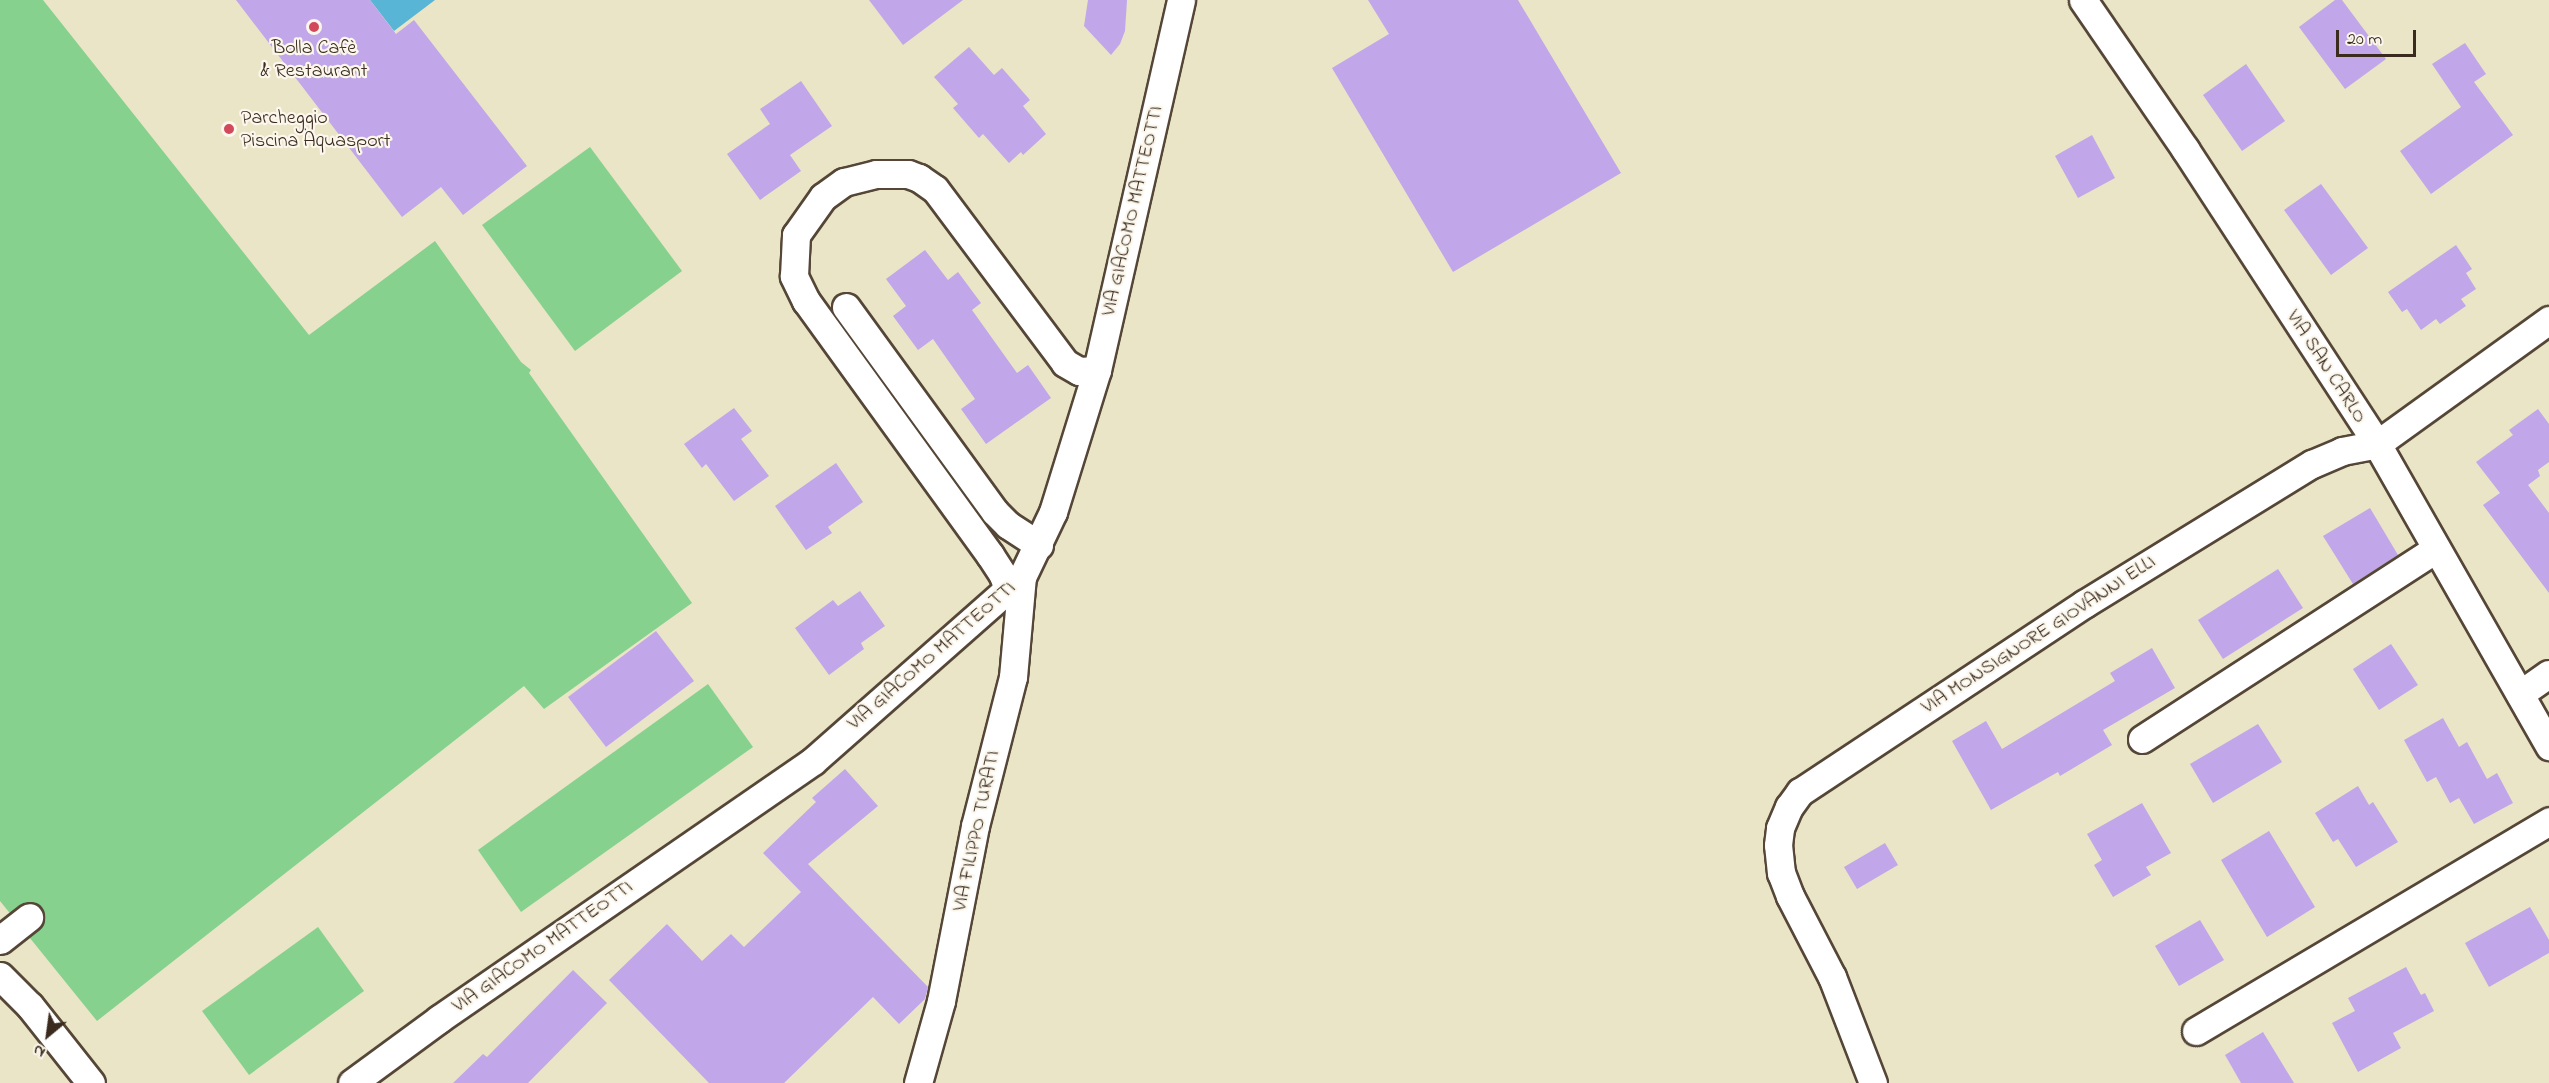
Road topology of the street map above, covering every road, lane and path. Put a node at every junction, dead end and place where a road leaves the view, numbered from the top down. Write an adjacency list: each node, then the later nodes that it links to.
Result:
1 (1181, 0): 5 (street, VIA GIACOMO MATTEOTTI)
2 (2083, 0): 6 (street, VIA SAN CARLO)
3 (846, 307): 7 (street)
4 (2549, 320): 6 (street, VIA MONSIGNORE GIOVANNI ELLI)
5 (1096, 370): 7 (street, VIA GIACOMO MATTEOTTI); 9 (street)
6 (2377, 444): 8 (street, VIA SAN CARLO); 24 (street, VIA MONSIGNORE GIOVANNI ELLI)
7 (1039, 545): 9 (street, VIA GIACOMO MATTEOTTI)
8 (2436, 549): 11 (street, VIA SAN CARLO); 12 (street)
9 (1015, 583): 22 (street, VIA GIACOMO MATTEOTTI); 23 (street, VIA FILIPPO TURATI)
10 (2549, 674): 11 (street)
11 (2520, 694): 13 (street, VIA SAN CARLO)
12 (2142, 739)
13 (2549, 746)
14 (2549, 821): 20 (street)
15 (29, 917): 16 (street)
16 (0, 940)
17 (0, 946): 18 (street)
18 (0, 968)
19 (0, 976): 21 (street)
20 (2196, 1031)
21 (91, 1083)
22 (352, 1083)
23 (918, 1083)
24 (1874, 1083)

